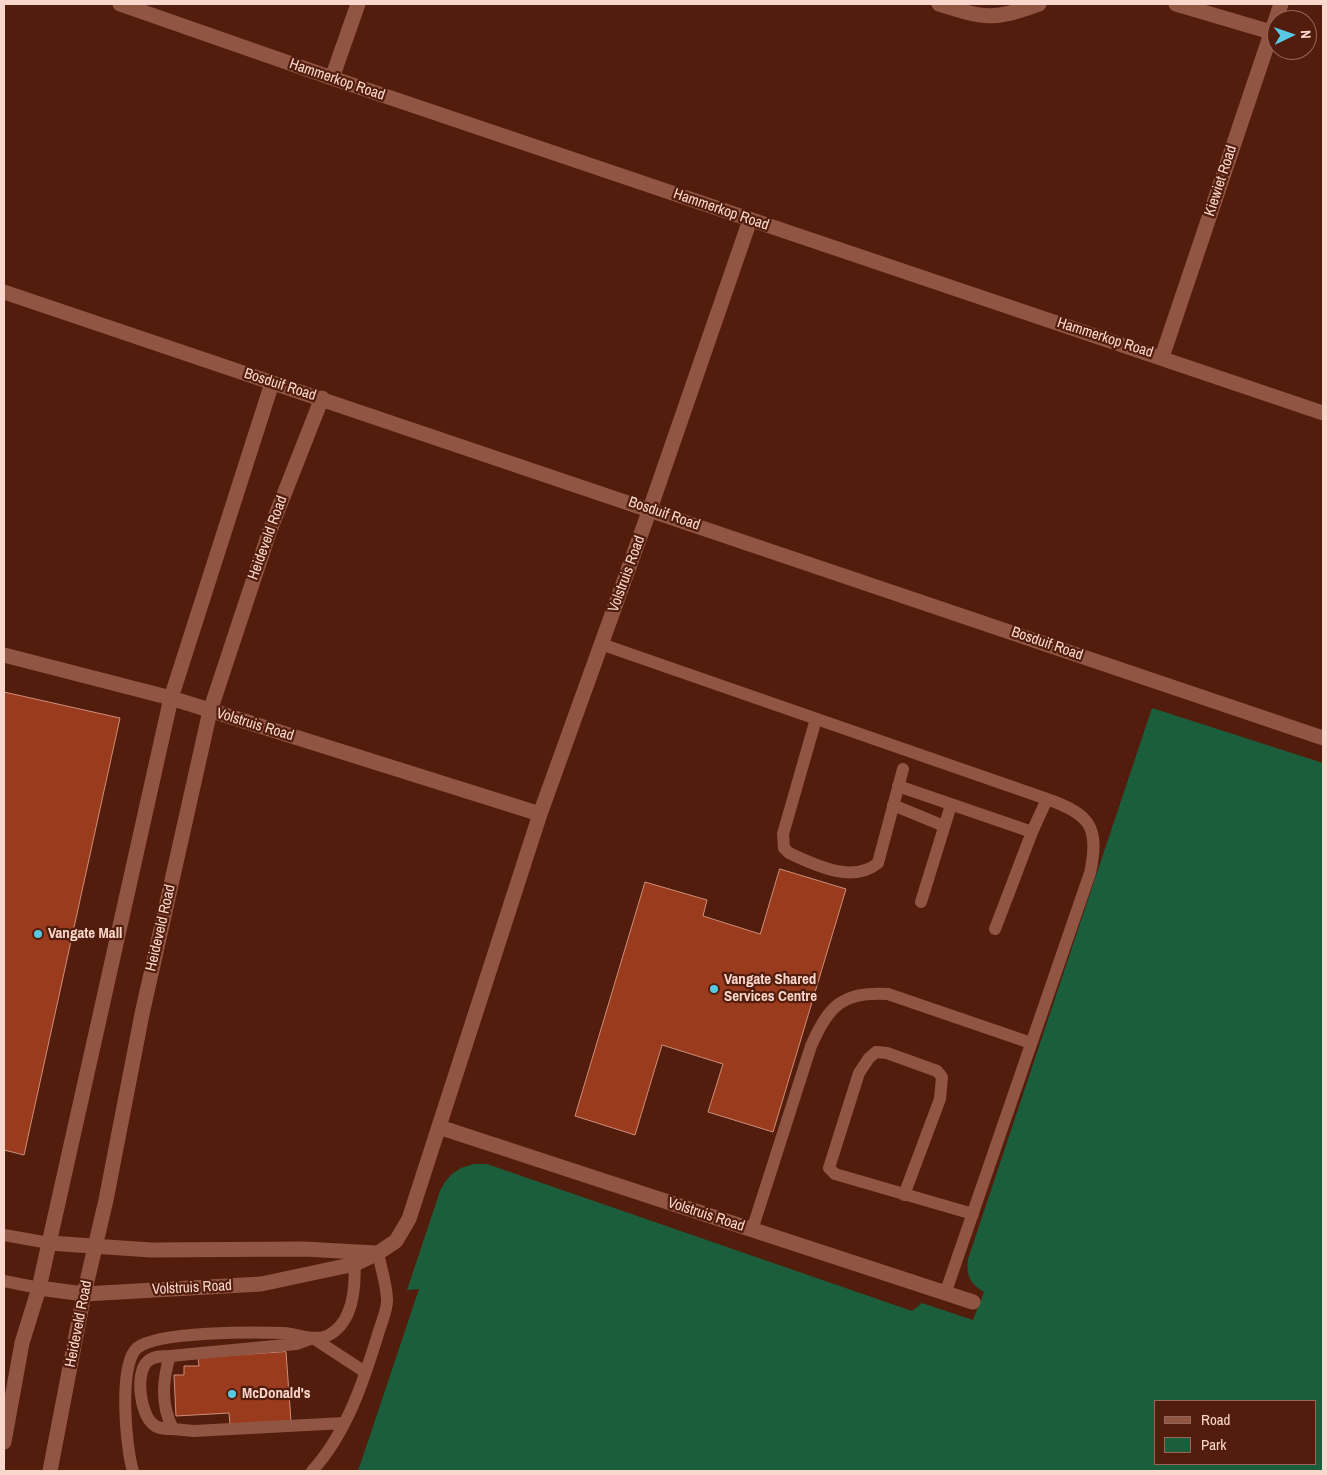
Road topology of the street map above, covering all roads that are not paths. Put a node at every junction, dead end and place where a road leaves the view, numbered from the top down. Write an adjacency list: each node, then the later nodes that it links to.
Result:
1 (120, 4): 8 (street, Hammerkop Road)
2 (358, 4): 8 (street)
3 (939, 4): 4 (street)
4 (1039, 4)
5 (1176, 4): 6 (street)
6 (1267, 31)
7 (1267, 44): 11 (street, Kiewiet Road)
8 (332, 78): 9 (street, Hammerkop Road)
9 (750, 220): 11 (street, Hammerkop Road); 15 (street, Volstruis Road)
10 (4, 292): 12 (street, Bosduif Road)
11 (1162, 357): 14 (street, Hammerkop Road)
12 (272, 383): 13 (street, Bosduif Road); 18 (street)
13 (322, 398): 15 (street, Bosduif Road); 19 (street, Heideveld Road)
14 (1323, 413)
15 (650, 509): 16 (street, Volstruis Road); 21 (street, Bosduif Road)
16 (602, 644): 20 (lane); 27 (street, Volstruis Road)
17 (4, 655): 18 (street, Volstruis Road)
18 (171, 698): 19 (street, Volstruis Road); 38 (street)
19 (210, 711): 27 (street, Volstruis Road); 39 (street, Heideveld Road)
20 (816, 719): 24 (lane); 25 (lane)
21 (1323, 738)
22 (902, 769): 23 (lane)
23 (898, 786): 25 (lane); 26 (lane)
24 (1047, 799): 29 (lane); 32 (lane)
25 (893, 805): 28 (lane)
26 (951, 805): 28 (lane); 29 (lane)
27 (540, 814): 33 (street, Volstruis Road)
28 (944, 826): 30 (lane)
29 (1032, 832): 31 (lane)
30 (921, 902)
31 (994, 929)
32 (1031, 1043): 35 (lane); 36 (lane)
33 (439, 1127): 36 (street, Volstruis Road); 40 (street, Volstruis Road)
34 (904, 1195): 34 (lane); 35 (lane)
35 (973, 1214): 45 (lane)
36 (752, 1230): 45 (street, Volstruis Road)
37 (4, 1235): 38 (lane, Volstruis Road)
38 (49, 1243): 39 (street, Volstruis Road); 43 (street)
39 (96, 1246): 41 (street, Volstruis Road); 44 (street, Heideveld Road)
40 (378, 1253): 41 (street, Volstruis Road); 49 (lane)
41 (354, 1257): 44 (street, Volstruis Road); 47 (lane)
42 (4, 1281): 43 (lane, Volstruis Road)
43 (39, 1288): 44 (street, Volstruis Road); 52 (street)
44 (84, 1294): 53 (street, Heideveld Road)
45 (945, 1294): 46 (street, Volstruis Road)
46 (973, 1302)
47 (313, 1338): 48 (lane); 49 (lane); 54 (lane)
48 (170, 1356): 51 (lane); 51 (lane)
49 (365, 1372): 50 (lane)
50 (344, 1423): 51 (lane); 55 (lane)
51 (173, 1429)
52 (4, 1442)
53 (50, 1471)
54 (133, 1471)
55 (312, 1471)

